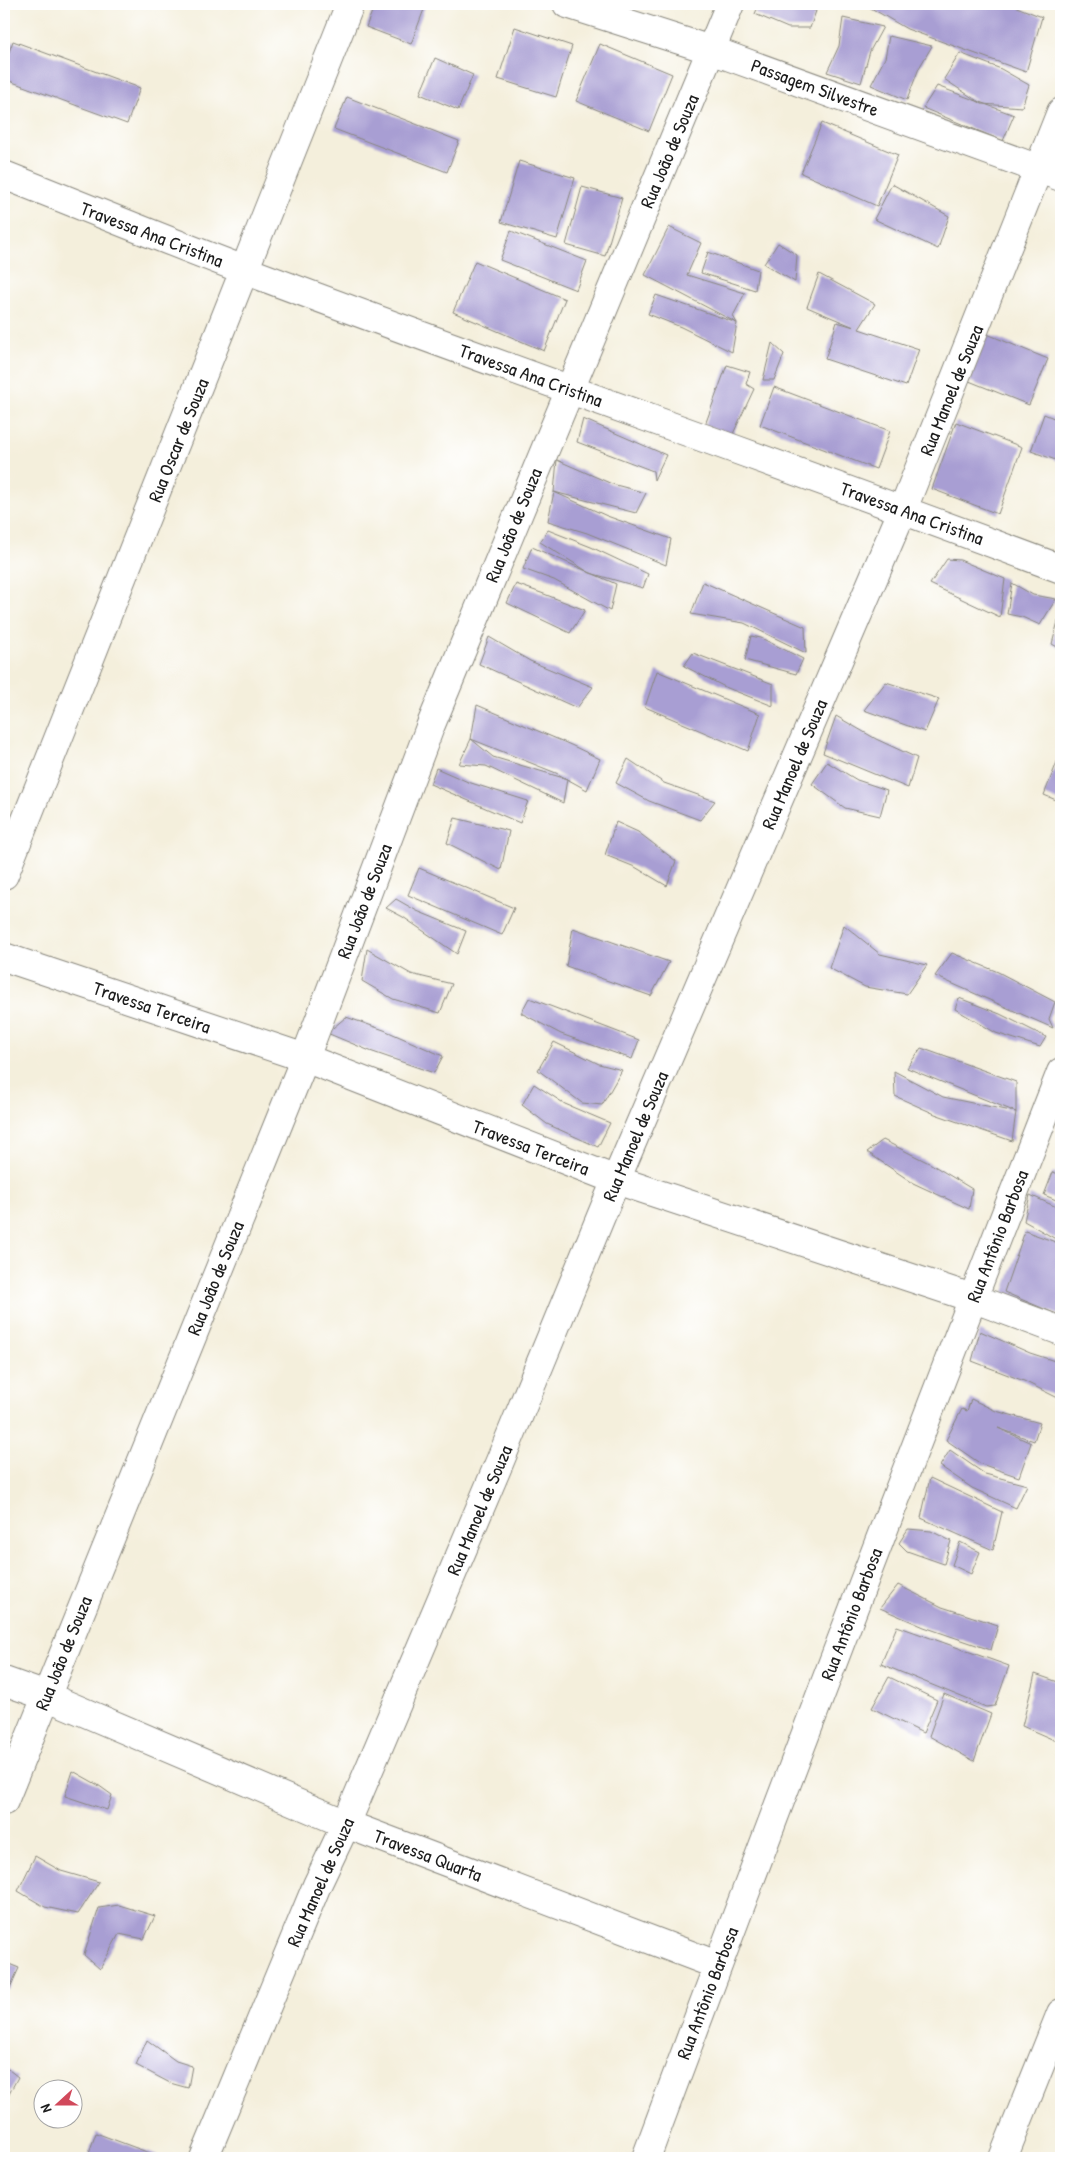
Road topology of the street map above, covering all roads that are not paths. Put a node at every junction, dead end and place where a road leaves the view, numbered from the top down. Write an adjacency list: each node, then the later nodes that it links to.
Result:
1 (350, 4): 8 (street, Rua Oscar de Souza)
2 (567, 4): 4 (street, Passagem Silvestre)
3 (730, 4): 4 (street, Rua João de Souza)
4 (712, 50): 6 (street, Passagem Silvestre); 9 (street, Rua João de Souza)
5 (1061, 112): 6 (street, Rua Manoel de Souza)
6 (1051, 173): 10 (street, Rua Manoel de Souza)
7 (4, 175): 8 (street, Travessa Ana Cristina)
8 (245, 270): 9 (street, Travessa Ana Cristina); 12 (street, Rua Oscar de Souza)
9 (569, 389): 10 (street, Travessa Ana Cristina); 14 (street, Rua João de Souza)
10 (903, 509): 11 (street, Travessa Ana Cristina); 16 (street, Rua Manoel de Souza)
11 (1061, 569)
12 (4, 875)
13 (4, 957): 14 (street, Travessa Terceira)
14 (305, 1058): 16 (street, Travessa Terceira); 20 (street, Rua João de Souza)
15 (1061, 1072): 17 (street, Rua Antônio Barbosa)
16 (616, 1180): 17 (street, Travessa Terceira); 22 (street, Rua Manoel de Souza)
17 (972, 1298): 18 (street, Travessa Terceira); 23 (street, Rua Antônio Barbosa)
18 (1061, 1331)
19 (4, 1681): 20 (street, Travessa Quarta)
20 (46, 1696): 21 (street, Rua João de Souza); 22 (street, Travessa Quarta)
21 (4, 1801)
22 (346, 1824): 23 (street, Travessa Quarta); 25 (street, Rua Manoel de Souza)
23 (717, 1965): 26 (street, Rua Antônio Barbosa)
24 (1061, 2013): 27 (street)
25 (204, 2158)
26 (646, 2158)
27 (1003, 2158)

